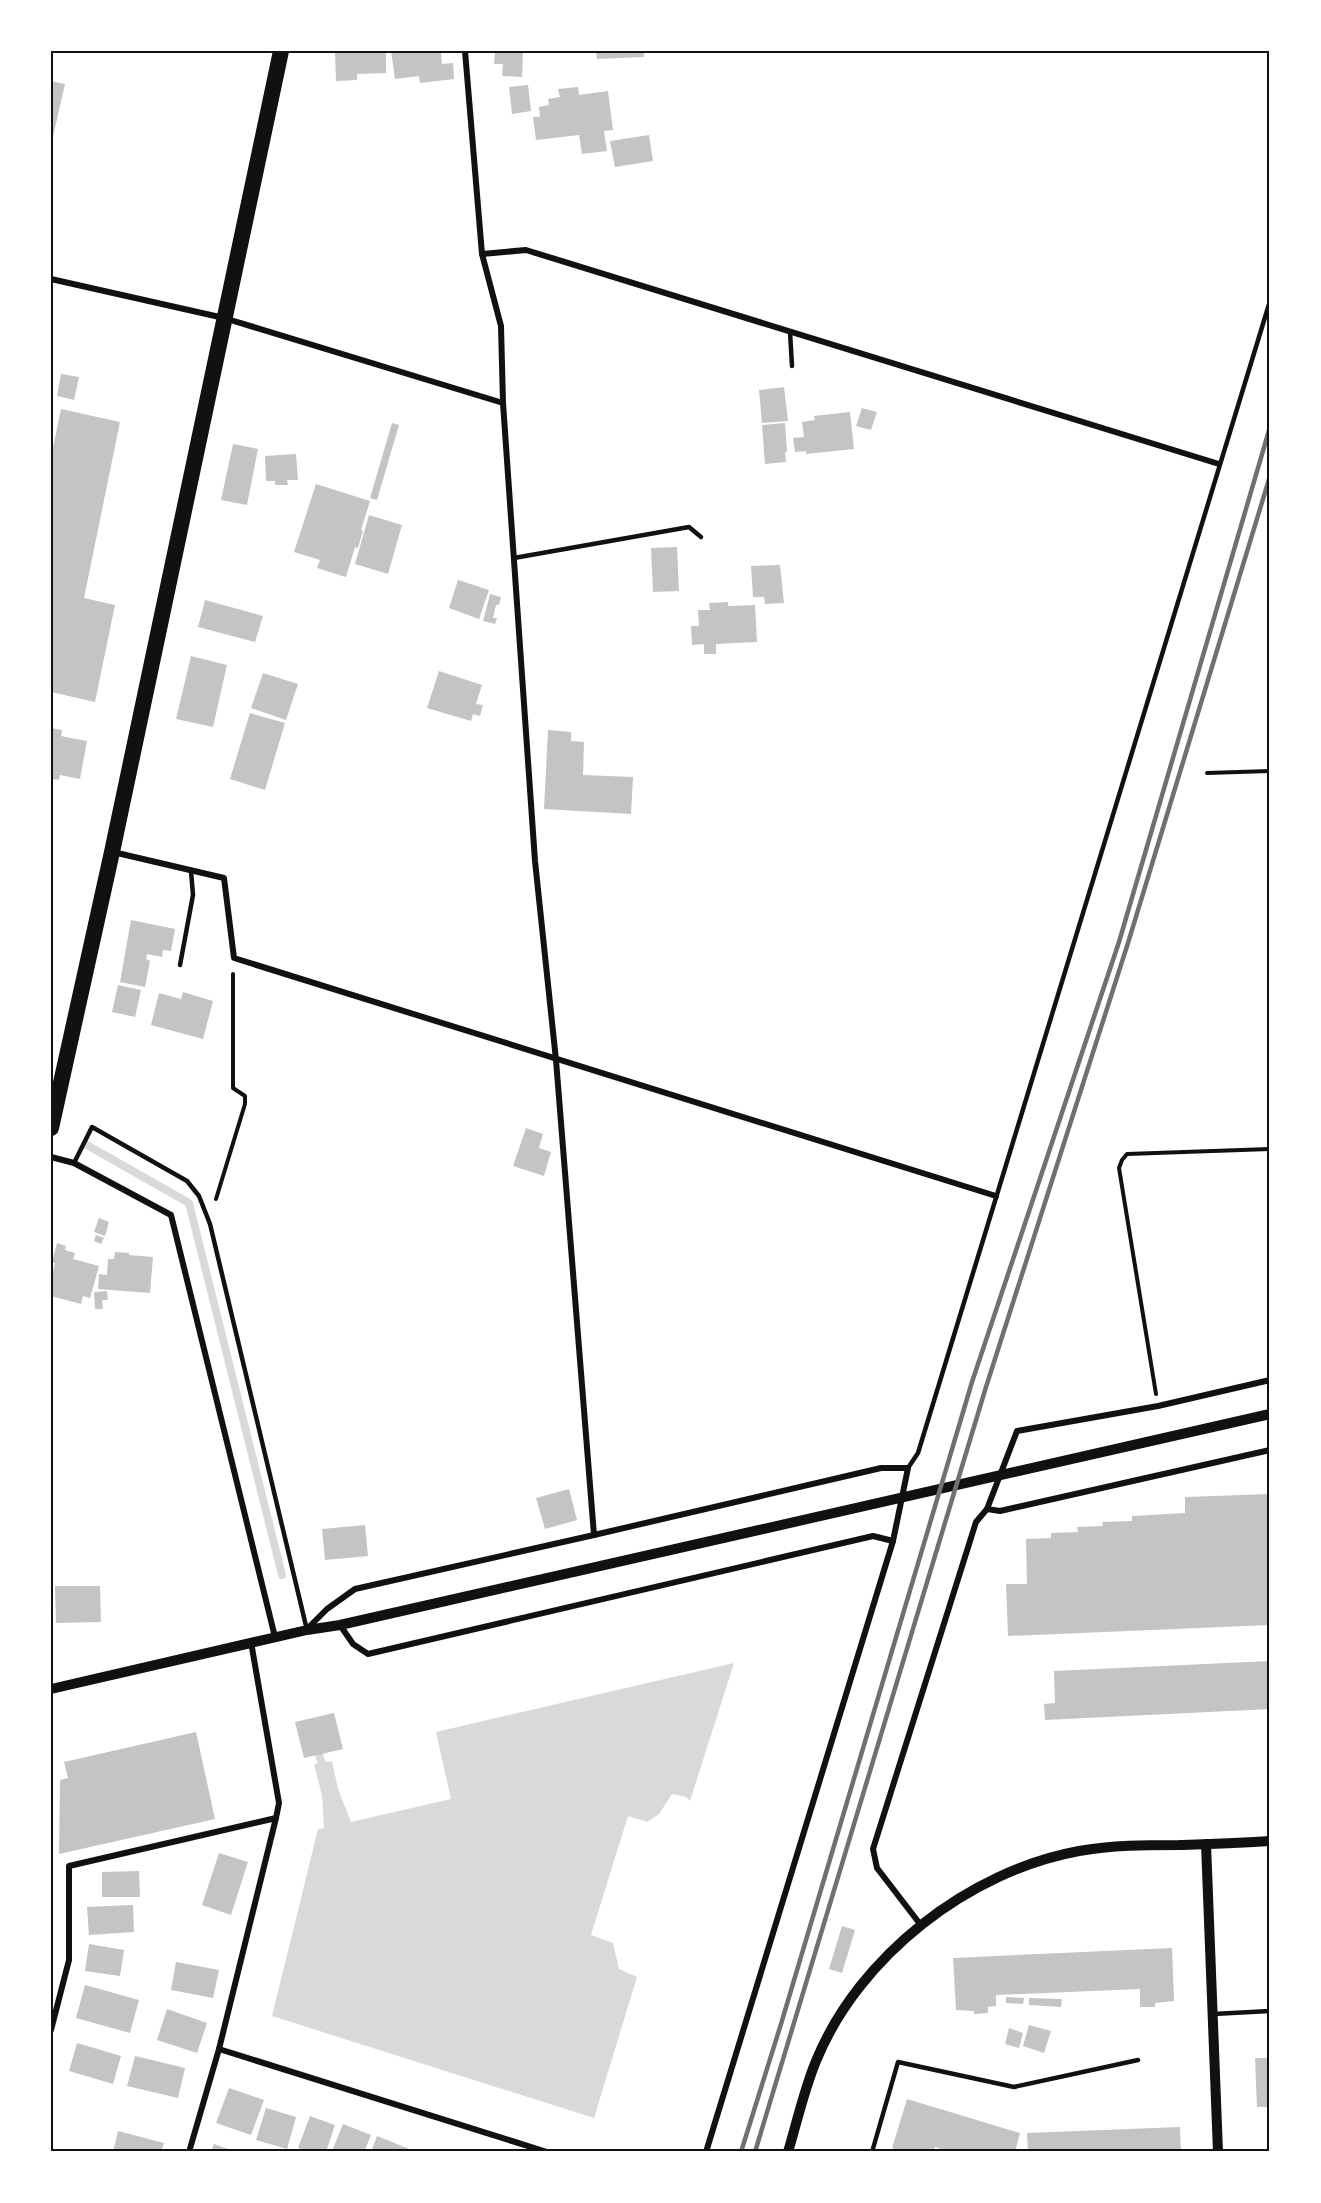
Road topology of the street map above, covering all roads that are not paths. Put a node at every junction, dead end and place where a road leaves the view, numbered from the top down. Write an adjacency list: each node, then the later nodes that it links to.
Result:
1 (281, 51): 6 (highway)
2 (465, 51): 3 (street)
3 (482, 254): 7 (street); 9 (street)
4 (51, 279): 6 (street)
5 (1270, 301): 10 (lane)
6 (224, 318): 9 (street); 13 (highway)
7 (789, 332): 8 (lane); 10 (street)
8 (792, 366)
9 (503, 403): 12 (street)
10 (1219, 464): 20 (lane)
11 (701, 537): 12 (lane)
12 (514, 558): 16 (street)
13 (112, 852): 14 (street); 17 (highway)
14 (190, 871): 15 (lane); 16 (street)
15 (180, 965)
16 (556, 1060): 20 (street); 26 (street)
17 (51, 1128)
18 (51, 1157): 19 (street)
19 (74, 1163): 29 (lane); 30 (street)
20 (996, 1196): 24 (lane)
21 (1270, 1380): 25 (street)
22 (1270, 1414): 28 (street)
23 (1270, 1450): 25 (street)
24 (908, 1468): 26 (street); 27 (street)
25 (987, 1509): 36 (street)
26 (594, 1535): 29 (street)
27 (893, 1541): 28 (street); 44 (street)
28 (340, 1625): 29 (street)
29 (307, 1630): 30 (street)
30 (274, 1637): 31 (street)
31 (251, 1642): 32 (street); 33 (street)
32 (51, 1689)
33 (276, 1818): 39 (street); 40 (street)
34 (1270, 1841): 35 (street)
35 (1206, 1844): 36 (street); 38 (street)
36 (920, 1924): 45 (street)
37 (1270, 2011): 38 (lane)
38 (1212, 2014): 47 (street)
39 (51, 2030)
40 (219, 2049): 42 (street); 43 (street)
41 (1138, 2060): 46 (lane)
42 (189, 2152)
43 (547, 2152)
44 (706, 2152)
45 (788, 2152)
46 (872, 2152)
47 (1218, 2152)

